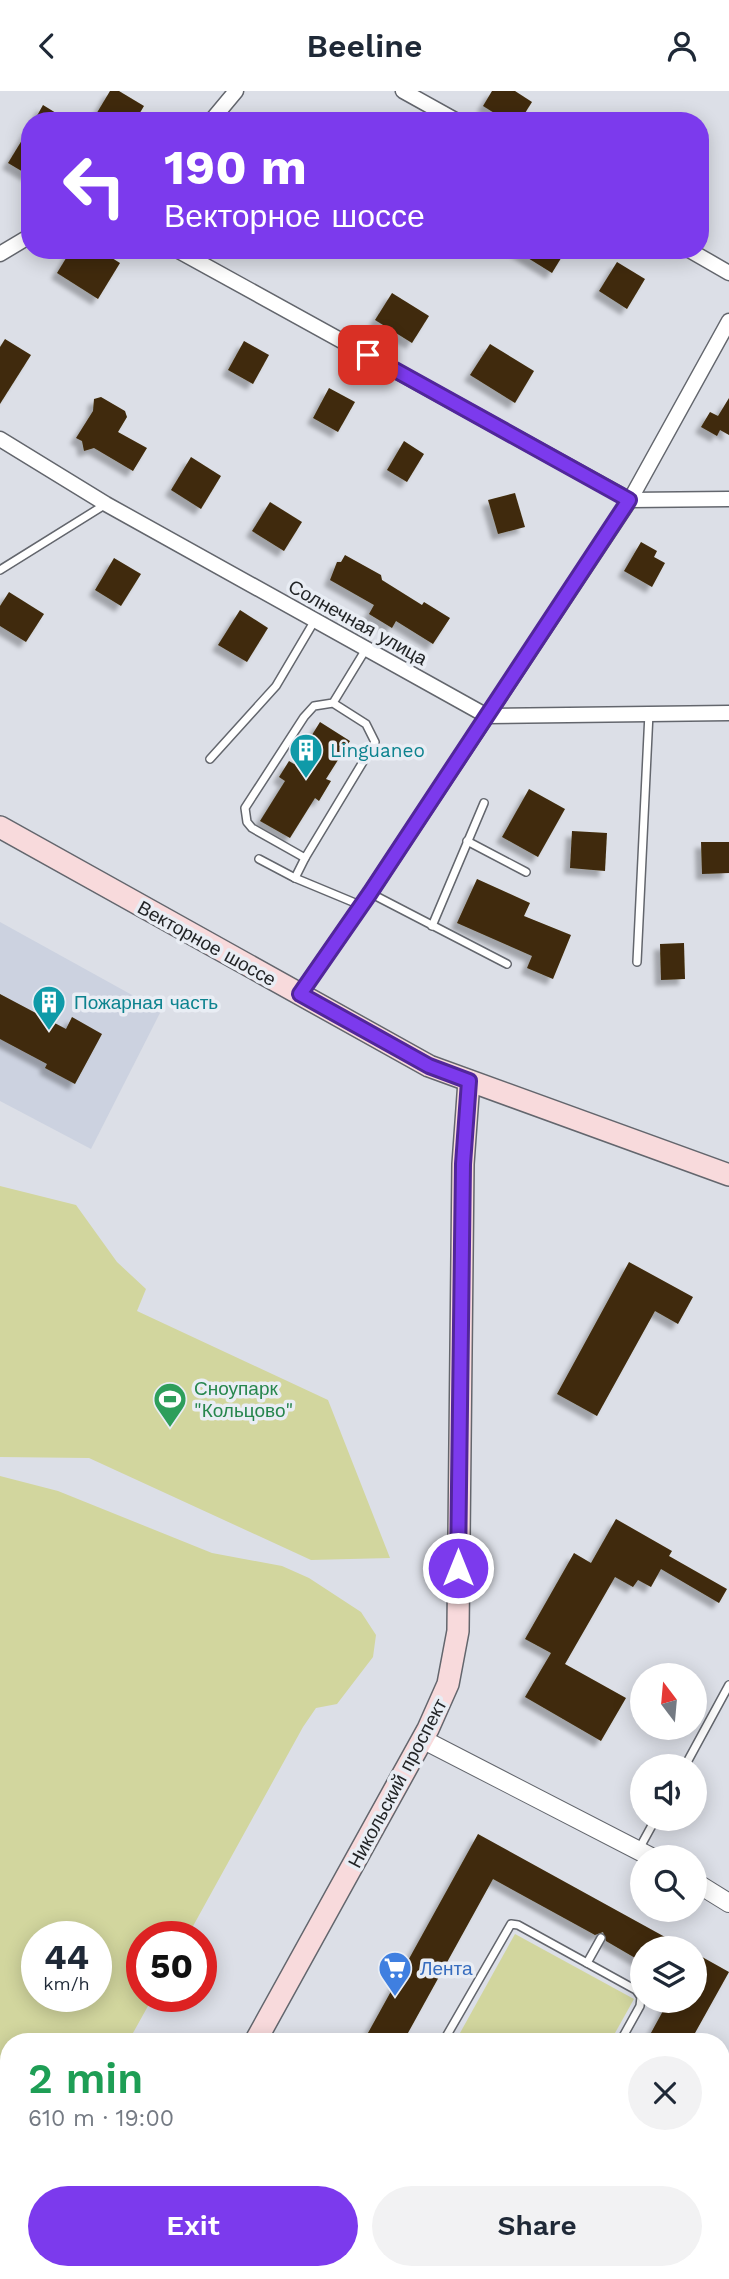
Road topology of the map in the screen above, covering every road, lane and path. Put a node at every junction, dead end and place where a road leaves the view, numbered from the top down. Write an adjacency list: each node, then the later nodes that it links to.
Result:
1 (236, 91): 3 (street)
2 (403, 91): 4 (street)
3 (218, 112)
4 (441, 112)
5 (21, 241): 6 (street)
6 (0, 254)
7 (193, 259): 13 (street)
8 (705, 259): 9 (street)
9 (729, 273)
10 (729, 321): 13 (street)
11 (0, 439): 14 (street, Солнечная улица)
12 (729, 499): 13 (street)
13 (629, 500): 21 (street)
14 (106, 503): 15 (lane); 16 (street, Солнечная улица)
15 (0, 570)
16 (315, 620): 17 (street, Солнечная улица); 22 (lane)
17 (366, 648): 18 (lane); 21 (street, Солнечная улица)
18 (333, 703): 26 (lane); 26 (lane)
19 (649, 712): 20 (street); 21 (street); 33 (lane)
20 (729, 713)
21 (487, 716): 30 (street)
22 (210, 759)
23 (484, 803): 25 (lane)
24 (0, 827): 35 (main road, Векторное шоссе)
25 (467, 841): 28 (lane); 32 (lane)
26 (305, 858): 29 (lane)
27 (260, 859): 29 (lane)
28 (526, 872)
29 (295, 878): 31 (lane)
30 (370, 893): 31 (street); 32 (lane)
31 (362, 906): 35 (street)
32 (432, 926): 34 (lane)
33 (637, 962)
34 (507, 964)
35 (300, 994): 36 (main road, Векторное шоссе)
36 (469, 1081): 37 (main road, Векторное шоссе); 39 (main road, Никольский проспект)
37 (729, 1175)
38 (729, 1685): 40 (lane)
39 (422, 1739): 41 (street); 46 (main road, Никольский проспект)
40 (692, 1754)
41 (630, 1845)
42 (707, 1889): 43 (street)
43 (729, 1903)
44 (601, 1938): 45 (lane)
45 (587, 1963): 47 (lane); 48 (lane)
46 (260, 2033)
47 (448, 2033)
48 (625, 2033)

